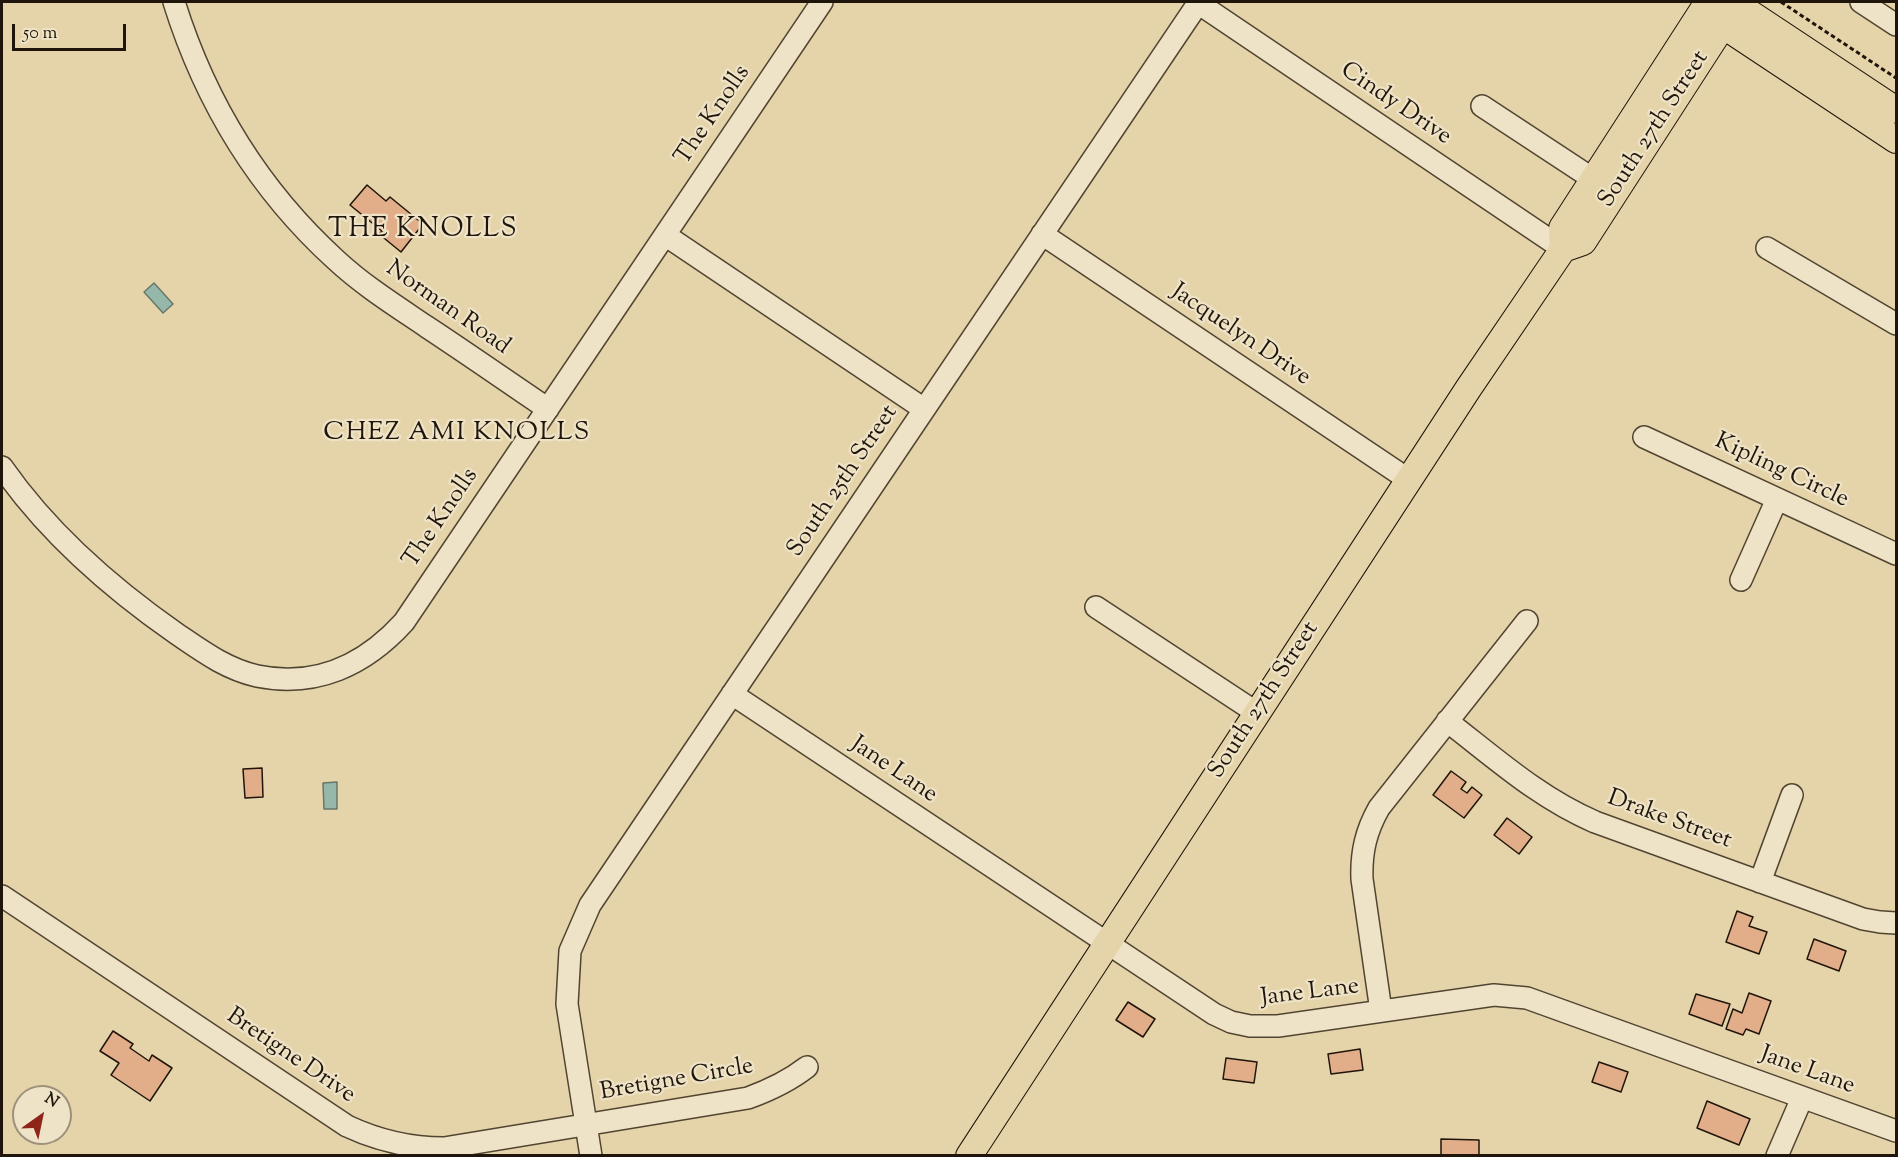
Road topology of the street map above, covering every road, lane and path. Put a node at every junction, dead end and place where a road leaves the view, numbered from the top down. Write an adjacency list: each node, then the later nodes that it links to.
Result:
1 (174, 2): 18 (street, Norman Road)
2 (822, 2): 14 (street, The Knolls)
3 (1198, 2): 13 (street, South 25th Street); 16 (street, Cindy Drive)
4 (1781, 2): 8 (path)
5 (1861, 2): 7 (street)
6 (1718, 6): 10 (main road); 11 (main road); 12 (main road, South 27th Street); 16 (main road, South 27th Street)
7 (1896, 25)
8 (1896, 78)
9 (1482, 106): 12 (street)
10 (1896, 110)
11 (1896, 140)
12 (1593, 179): 16 (main road, South 27th Street)
13 (1042, 234): 19 (street, South 25th Street); 22 (street, Jacquelyn Drive)
14 (665, 235): 18 (street, The Knolls); 19 (street)
15 (1767, 248): 17 (street)
16 (1563, 249): 22 (main road, South 27th Street)
17 (1896, 324)
18 (548, 409): 21 (street, The Knolls)
19 (924, 409): 28 (street, South 25th Street)
20 (1644, 437): 23 (street, Kipling Circle)
21 (2, 467)
22 (1409, 480): 29 (main road, South 27th Street)
23 (1777, 499): 24 (street, Kipling Circle); 25 (street)
24 (1896, 554)
25 (1741, 580)
26 (1096, 607): 29 (street)
27 (1527, 621): 30 (street)
28 (732, 694): 35 (street, Jane Lane); 39 (street, South 25th Street)
29 (1257, 713): 35 (main road, South 27th Street)
30 (1447, 721): 32 (street, Drake Street); 36 (street)
31 (1792, 795): 32 (street)
32 (1760, 882): 34 (street, Drake Street)
33 (2, 896): 39 (street, Bretigne Drive)
34 (1896, 923)
35 (1107, 944): 36 (street, Jane Lane); 42 (main road, South 27th Street)
36 (1381, 1011): 38 (street, Jane Lane)
37 (807, 1067): 39 (street, Bretigne Circle)
38 (1802, 1098): 40 (street, Jane Lane); 43 (street)
39 (585, 1124): 41 (street, South 25th Street)
40 (1896, 1131)
41 (591, 1155)
42 (969, 1155)
43 (1778, 1155)

